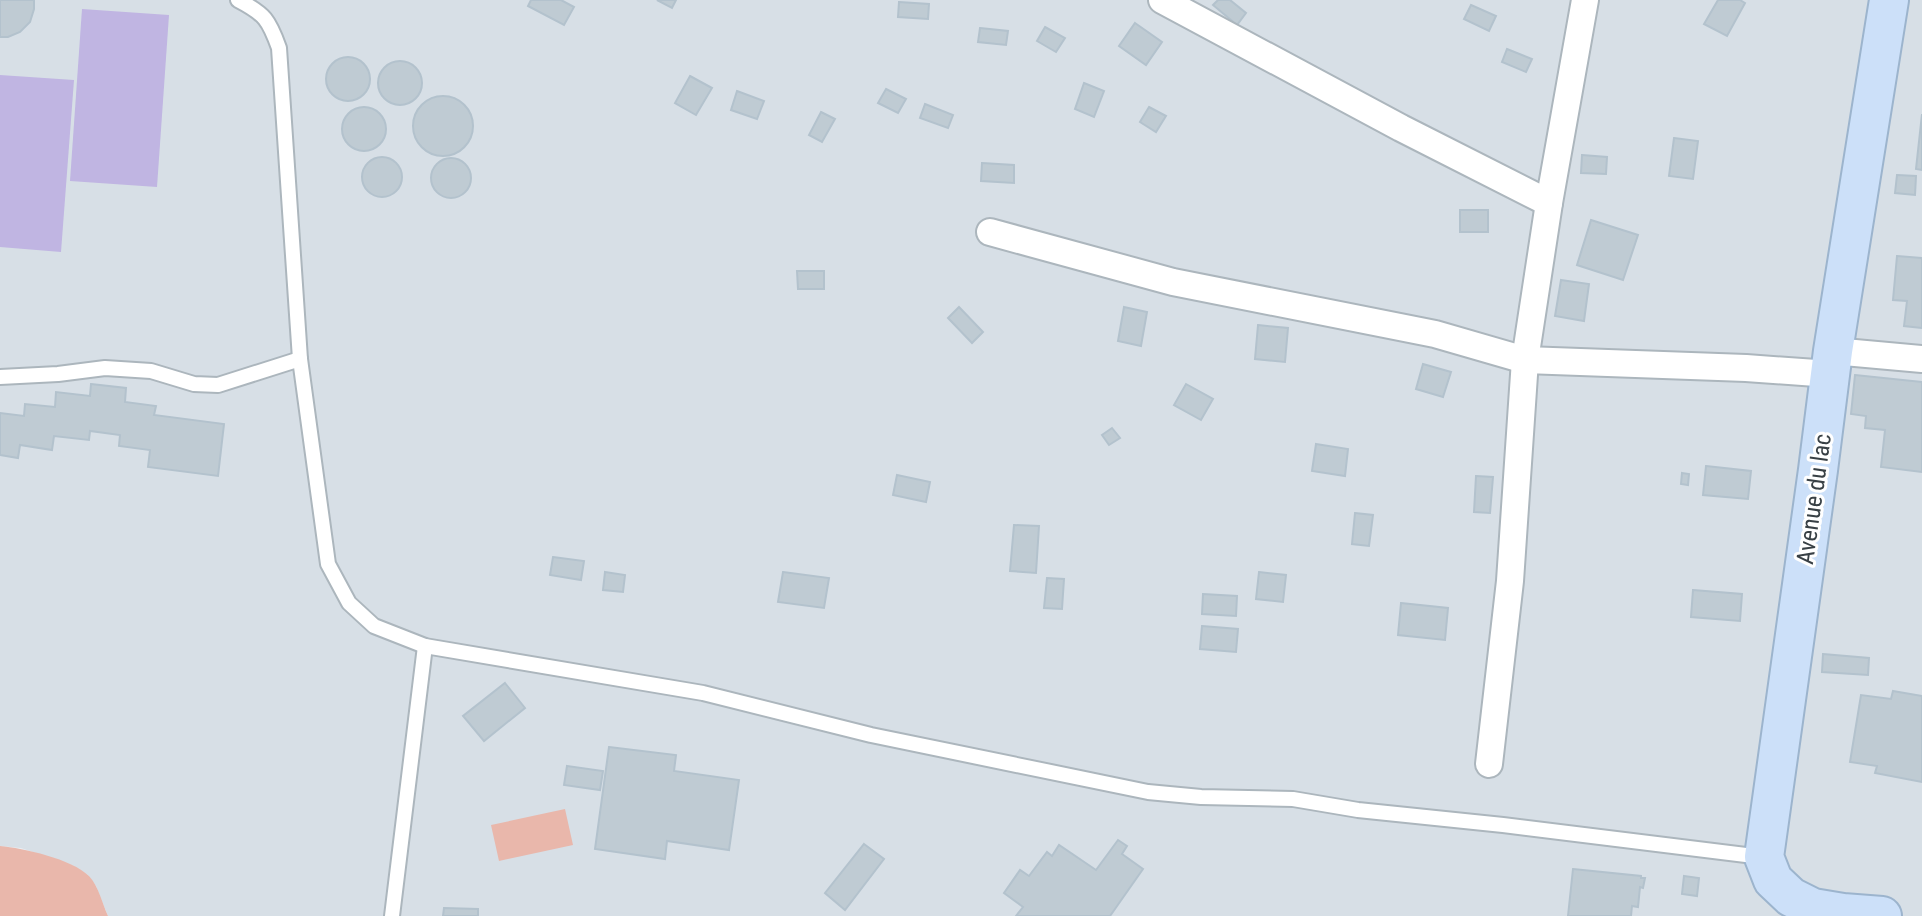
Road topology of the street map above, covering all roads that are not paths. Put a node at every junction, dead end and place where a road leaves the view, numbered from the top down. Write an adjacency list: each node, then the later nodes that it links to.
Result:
1 (238, 0): 7 (lane)
2 (1161, 0): 5 (street)
3 (1586, 0): 5 (street)
4 (1889, 0): 10 (main road, Avenue du lac)
5 (1549, 203): 9 (street)
6 (990, 232): 9 (street)
7 (300, 359): 11 (lane); 12 (lane)
8 (1922, 359): 10 (street)
9 (1525, 360): 10 (street); 13 (street)
10 (1831, 363): 14 (main road, Avenue du lac)
11 (0, 377)
12 (425, 646): 14 (lane); 15 (lane)
13 (1489, 764)
14 (1764, 857): 16 (main road)
15 (392, 916)
16 (1882, 916)

